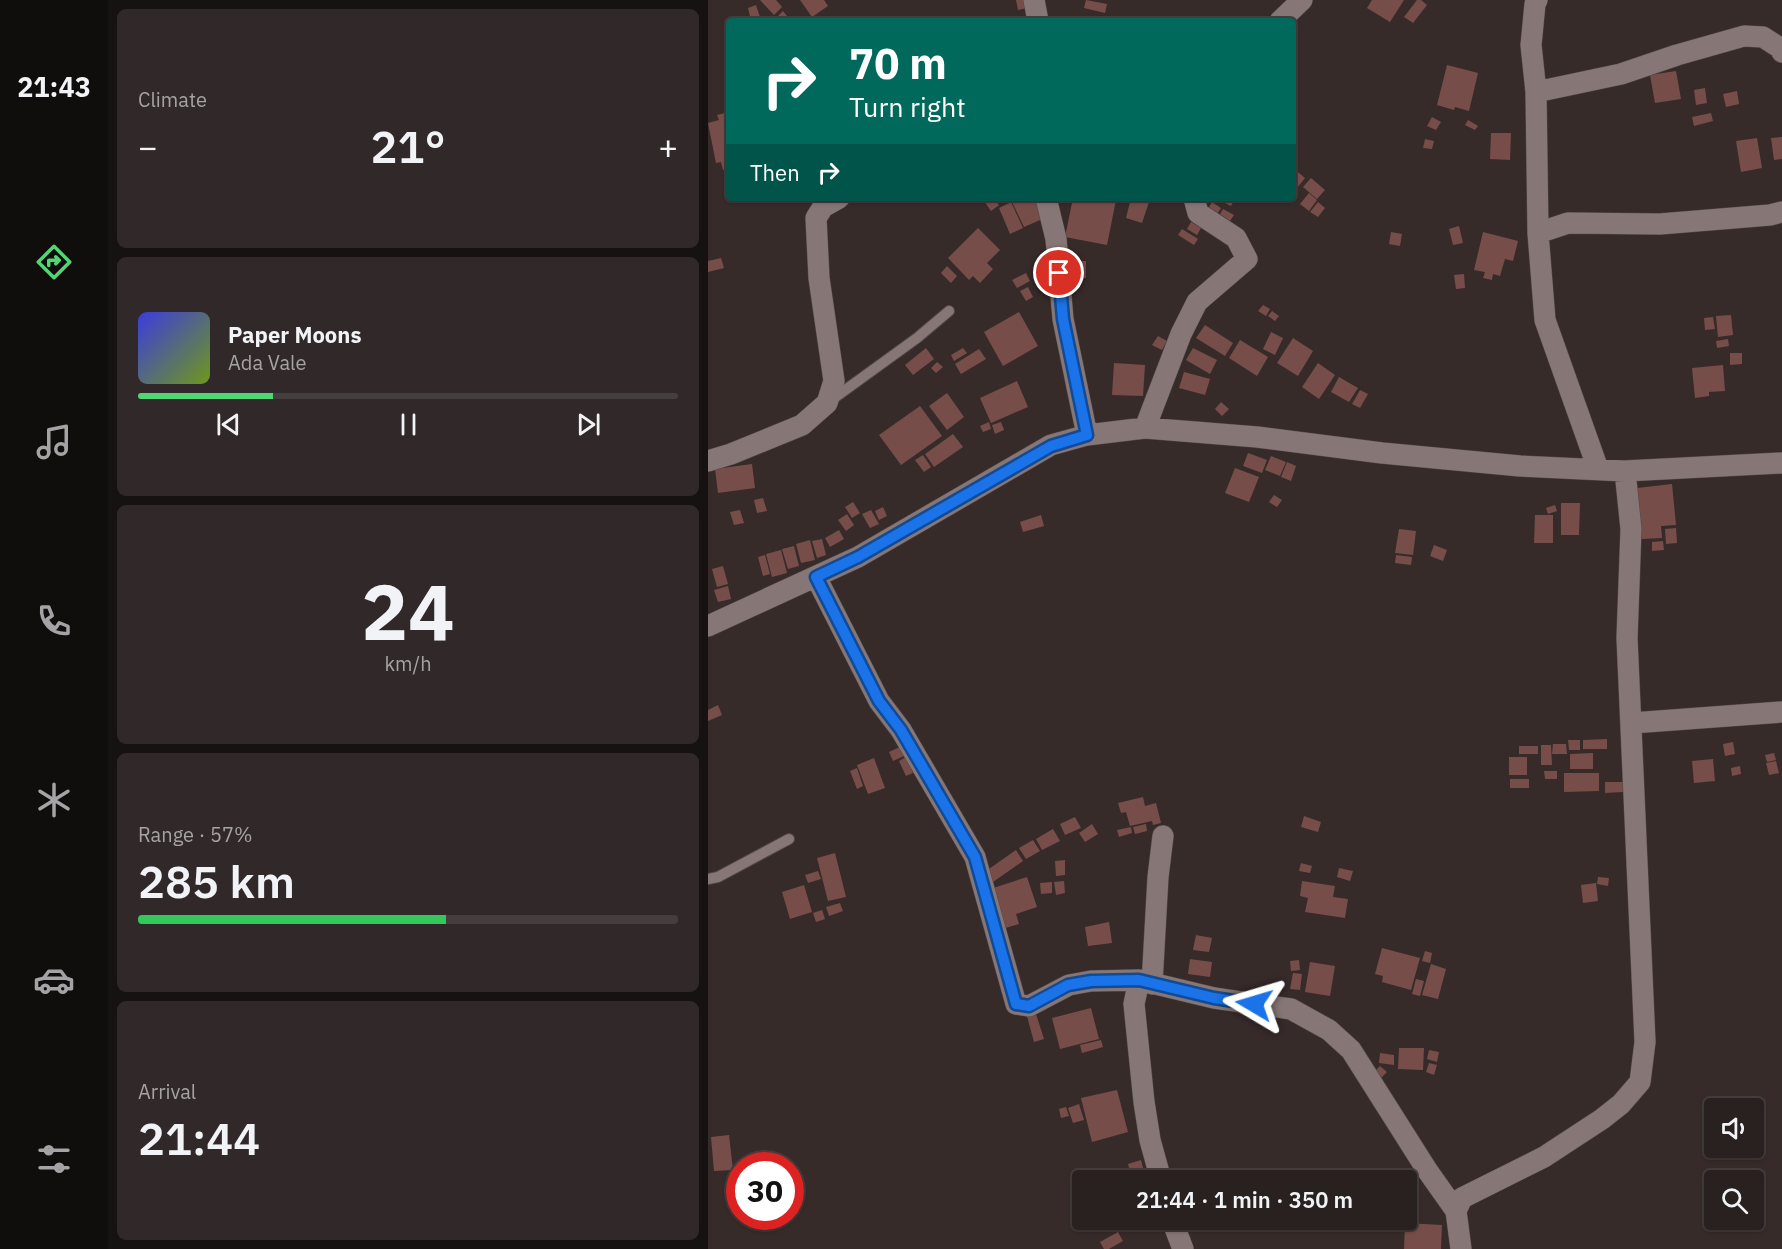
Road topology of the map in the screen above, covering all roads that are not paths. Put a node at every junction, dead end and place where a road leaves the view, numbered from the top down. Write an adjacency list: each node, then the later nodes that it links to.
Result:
1 (1034, 0): 4 (street)
2 (1302, 0): 5 (street)
3 (1537, 0): 7 (street)
4 (1037, 18)
5 (1283, 18)
6 (1782, 52): 7 (street)
7 (1536, 92): 13 (street)
8 (834, 201): 11 (street)
9 (1047, 201): 17 (street)
10 (1195, 201): 16 (street)
11 (814, 208): 15 (street)
12 (1782, 212): 13 (street)
13 (1538, 232): 20 (street)
14 (949, 311): 15 (lane)
15 (827, 403): 18 (street)
16 (1144, 428): 17 (street); 20 (street)
17 (1087, 435): 22 (street)
18 (708, 461)
19 (1782, 463): 21 (street)
20 (1598, 469): 21 (street)
21 (1625, 471): 25 (street)
22 (816, 577): 23 (street); 29 (street)
23 (708, 626)
24 (1782, 712): 25 (street)
25 (1632, 723): 31 (street)
26 (1163, 836): 29 (street)
27 (789, 840): 28 (lane)
28 (708, 879)
29 (1145, 982): 30 (street); 31 (street)
30 (1158, 1170)
31 (1456, 1211): 34 (street)
32 (1176, 1230): 33 (street)
33 (1183, 1249)
34 (1461, 1249)

